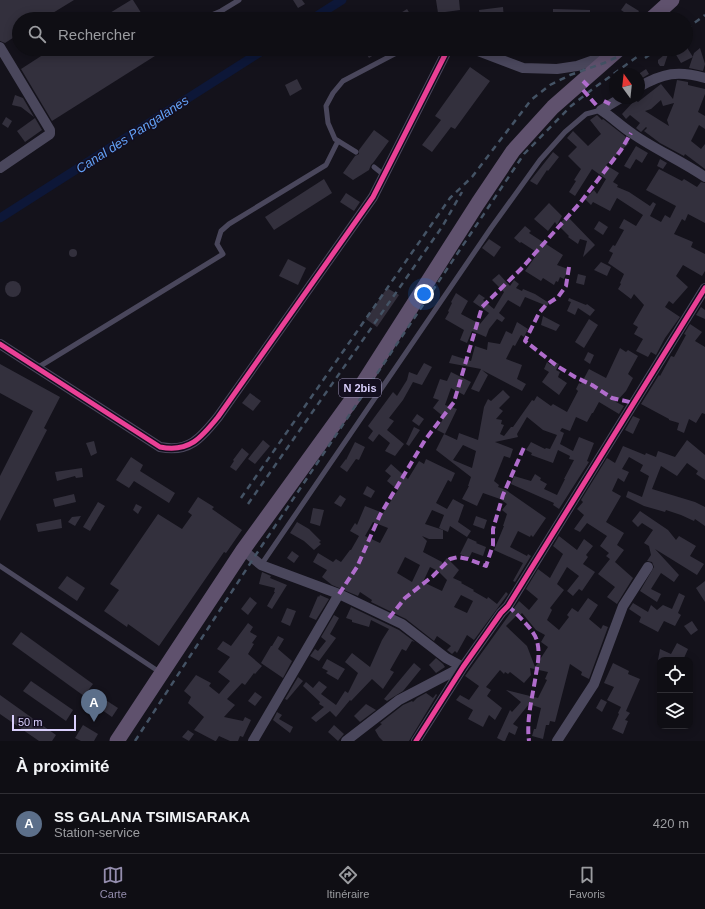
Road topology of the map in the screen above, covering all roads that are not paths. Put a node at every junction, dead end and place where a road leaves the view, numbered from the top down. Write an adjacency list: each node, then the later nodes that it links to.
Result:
1 (239, 0): 3 (lane)
2 (672, 0): 4 (main road)
3 (219, 12)
4 (659, 12)
5 (0, 47): 18 (street)
6 (391, 56): 15 (lane)
7 (444, 56): 19 (street)
8 (491, 56): 9 (street)
9 (603, 56)
10 (610, 56): 24 (main road, N 2bis)
11 (705, 78): 12 (street)
12 (645, 84)
13 (611, 104): 14 (street)
14 (601, 110): 20 (street); 25 (lane)
15 (338, 141): 16 (lane); 23 (lane)
16 (356, 152)
17 (374, 167): 19 (lane)
18 (0, 168)
19 (384, 175): 23 (street)
20 (705, 177)
21 (705, 288): 29 (street)
22 (0, 344): 23 (street)
23 (37, 368)
24 (243, 550): 25 (street); 30 (main road, N 2bis)
25 (261, 565): 28 (street)
26 (0, 566): 30 (lane)
27 (648, 567): 35 (street)
28 (338, 594): 29 (street); 32 (street)
29 (463, 667): 33 (street); 34 (street)
30 (161, 673): 31 (main road, N 2bis)
31 (117, 741)
32 (253, 741)
33 (346, 741)
34 (416, 741)
35 (557, 741)

